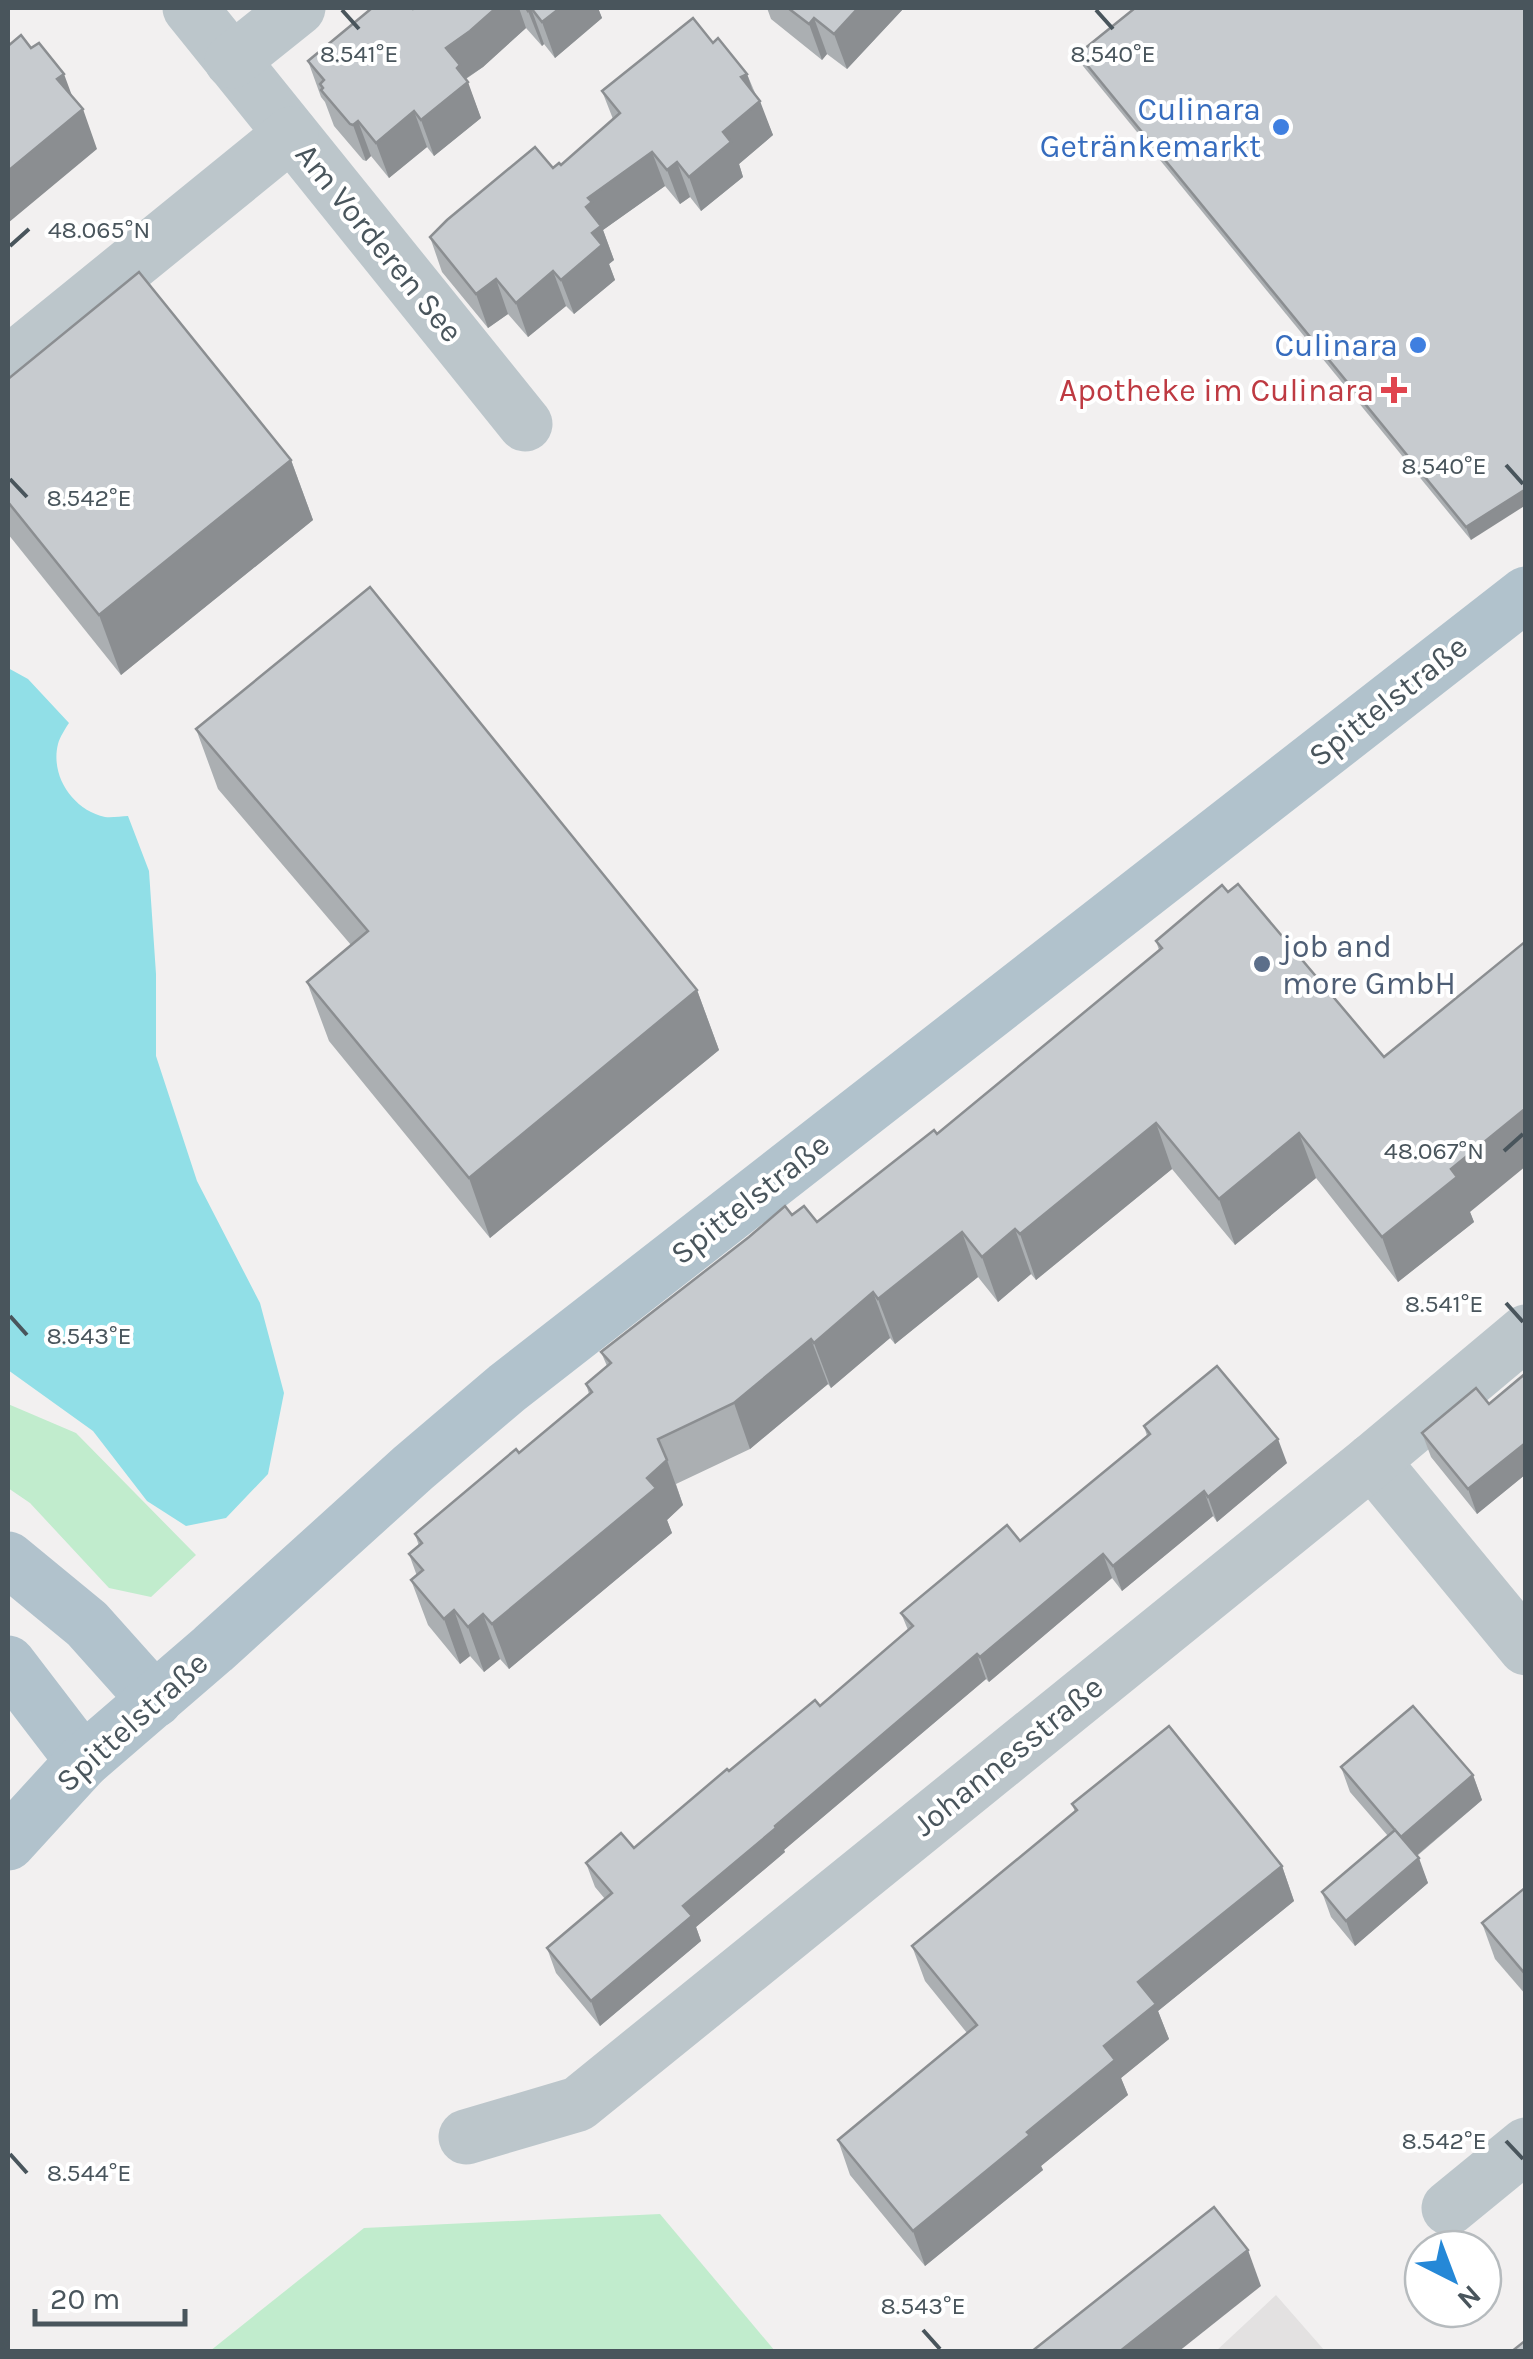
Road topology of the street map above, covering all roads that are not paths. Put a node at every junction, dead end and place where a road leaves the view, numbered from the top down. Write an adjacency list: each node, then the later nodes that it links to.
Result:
1 (190, 8): 3 (street, Am Vorderen See)
2 (298, 8): 3 (street)
3 (232, 62): 4 (street, Am Vorderen See)
4 (291, 134): 5 (street); 6 (street, Am Vorderen See)
5 (8, 364)
6 (525, 424)
7 (1526, 594): 13 (main road, Spittelstraße)
8 (1526, 1332): 9 (street, Johannesstraße)
9 (1372, 1461): 11 (street); 16 (street, Johannesstraße)
10 (8, 1559): 13 (main road)
11 (1526, 1648)
12 (8, 1663): 14 (main road)
13 (155, 1700): 14 (main road, Spittelstraße)
14 (83, 1761): 15 (main road, Spittelstraße)
15 (8, 1843)
16 (466, 2136)
17 (1526, 2145): 18 (street)
18 (1449, 2208)

